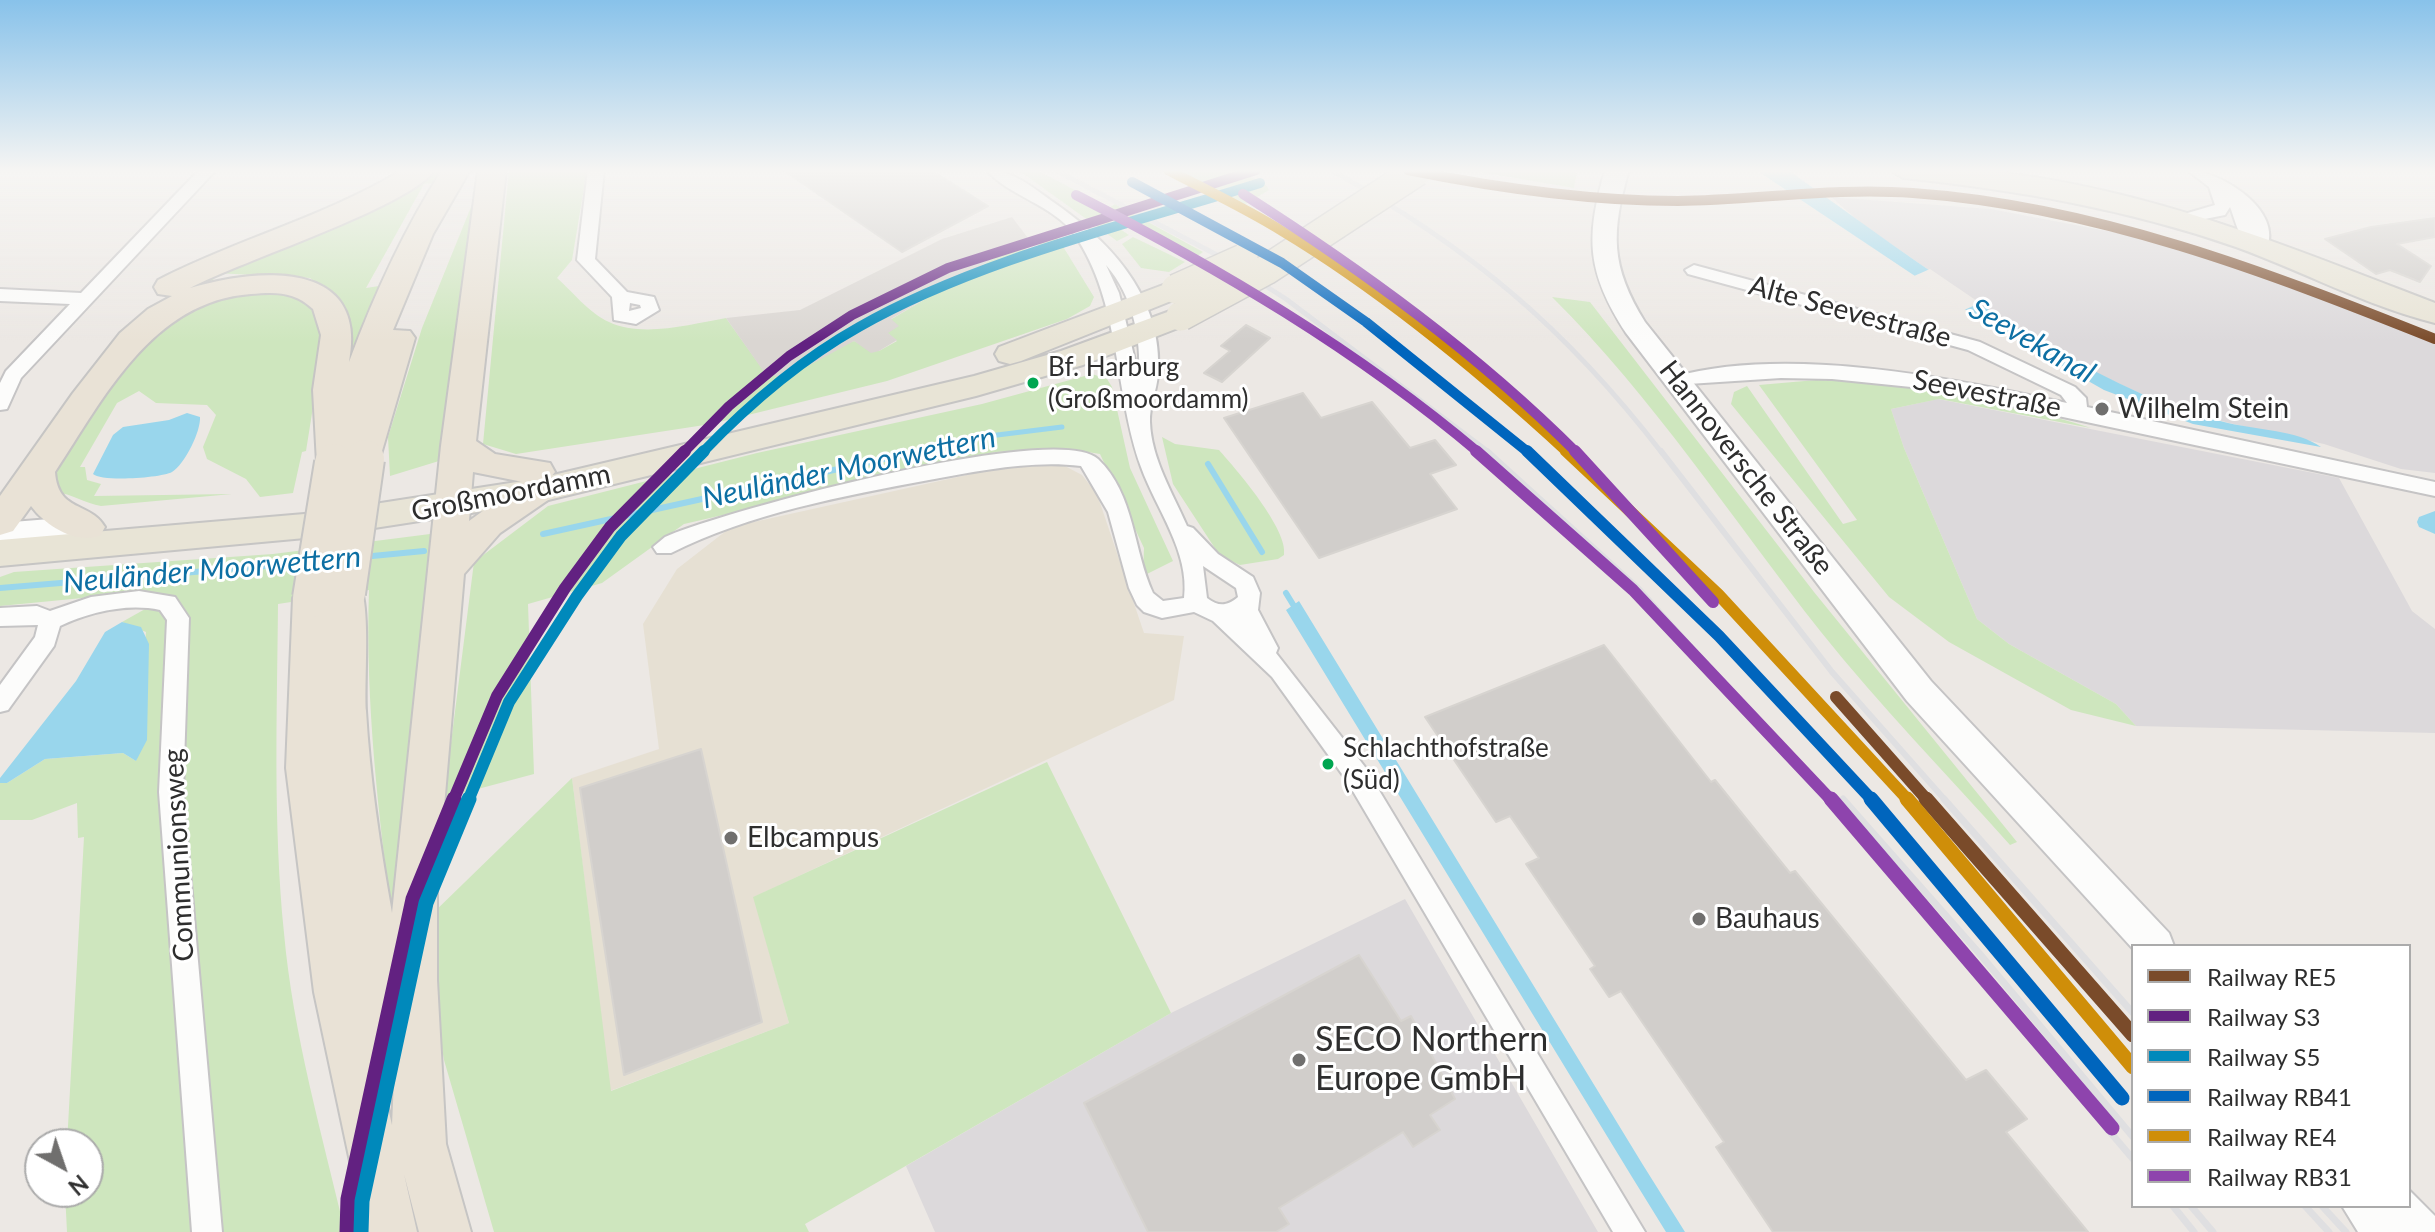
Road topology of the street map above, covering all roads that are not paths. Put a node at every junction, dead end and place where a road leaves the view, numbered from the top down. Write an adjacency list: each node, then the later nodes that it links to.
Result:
1 (153, 227): 18 (street)
2 (310, 227): 31 (highway)
3 (422, 227): 27 (highway)
4 (447, 227): 27 (highway)
5 (485, 227): 26 (highway)
6 (590, 227): 17 (street)
7 (1074, 227): 13 (street)
8 (1305, 227): 19 (main road, bridge)
9 (1331, 227): 19 (main road, bridge)
10 (1602, 227): 22 (main road, Hannoversche Straße)
11 (2201, 227): 14 (main road)
12 (2244, 227): 14 (street)
13 (1082, 234): 21 (street); 21 (street)
14 (2260, 246): 20 (main road)
15 (1694, 270): 24 (street, Alte Seevestraße)
16 (0, 295): 18 (street)
17 (621, 296)
18 (84, 299): 23 (street)
19 (1178, 303): 21 (main road, Großmoordamm)
20 (2435, 314)
21 (1131, 322): 25 (street); 25 (street); 29 (main road, Großmoordamm)
22 (1680, 381): 24 (street, Seevestraße); 48 (main road, Hannoversche Straße)
23 (2, 404)
24 (2078, 412): 30 (street, Seevestraße)
25 (1140, 421): 34 (street)
26 (458, 446): 29 (highway); 32 (highway)
27 (350, 461): 28 (highway); 42 (highway, bridge)
28 (38, 470): 33 (highway); 35 (highway)
29 (537, 482): 32 (main road, Großmoordamm); 39 (highway)
30 (2435, 489)
31 (0, 490)
32 (452, 497): 35 (main road, Großmoordamm); 38 (main road, Großmoordamm); 39 (highway)
33 (0, 522)
34 (1177, 524): 40 (street); 41 (street)
35 (87, 527): 36 (main road, Großmoordamm)
36 (0, 534)
37 (664, 547): 41 (street)
38 (0, 553)
39 (445, 571): 52 (highway)
40 (1230, 573): 41 (street); 43 (street)
41 (1197, 593): 44 (street)
42 (329, 596): 52 (highway); 56 (highway)
43 (1246, 602): 44 (street); 47 (street)
44 (1220, 614): 47 (street)
45 (0, 617): 46 (street)
46 (50, 621): 49 (street); 55 (street, Communionsweg)
47 (1280, 671): 58 (street)
48 (1919, 691): 50 (main road, Hannoversche Straße); 51 (main road, Hannoversche Straße)
49 (0, 703)
50 (2153, 944)
51 (2131, 952)
52 (421, 1151): 57 (highway)
53 (2366, 1208): 59 (main road)
54 (2397, 1208): 60 (main road)
55 (207, 1232)
56 (391, 1232)
57 (445, 1232)
58 (1630, 1232)
59 (2388, 1232)
60 (2420, 1232)

